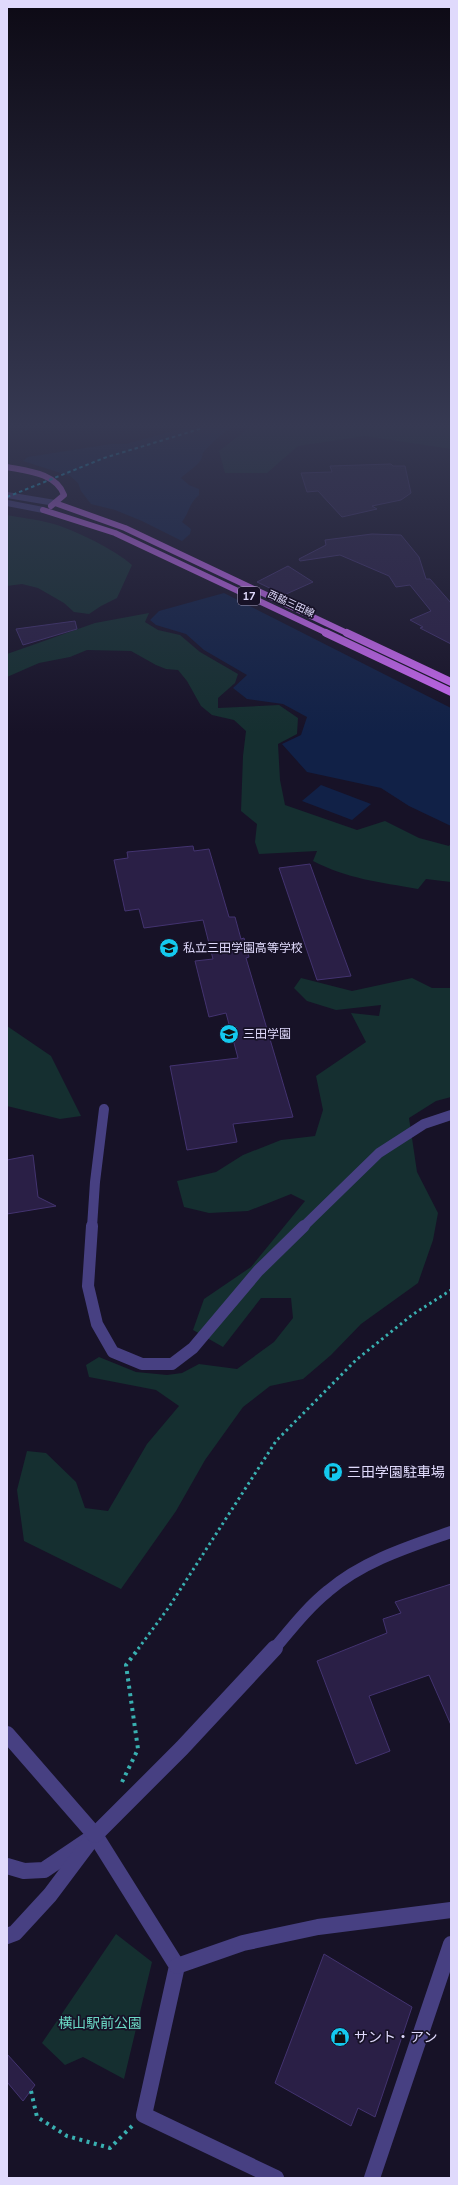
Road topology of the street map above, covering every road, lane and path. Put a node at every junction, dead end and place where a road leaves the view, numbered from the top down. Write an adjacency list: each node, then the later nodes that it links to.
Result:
1 (106, 530): 4 (main road, 西脇三田線 / 17)
2 (129, 530): 3 (main road, 西脇三田線 / 17)
3 (451, 682)
4 (451, 692)
5 (104, 1109): 6 (street)
6 (451, 1115)
7 (451, 1290): 10 (path)
8 (451, 1532): 11 (street)
9 (7, 1734): 11 (street)
10 (120, 1785)
11 (95, 1835): 12 (street); 14 (street); 16 (street)
12 (7, 1866)
13 (451, 1910): 16 (street)
14 (7, 1936)
15 (451, 1944): 20 (street)
16 (178, 1966): 18 (street)
17 (31, 2091): 18 (path)
18 (144, 2115): 19 (street)
19 (276, 2178)
20 (372, 2178)

